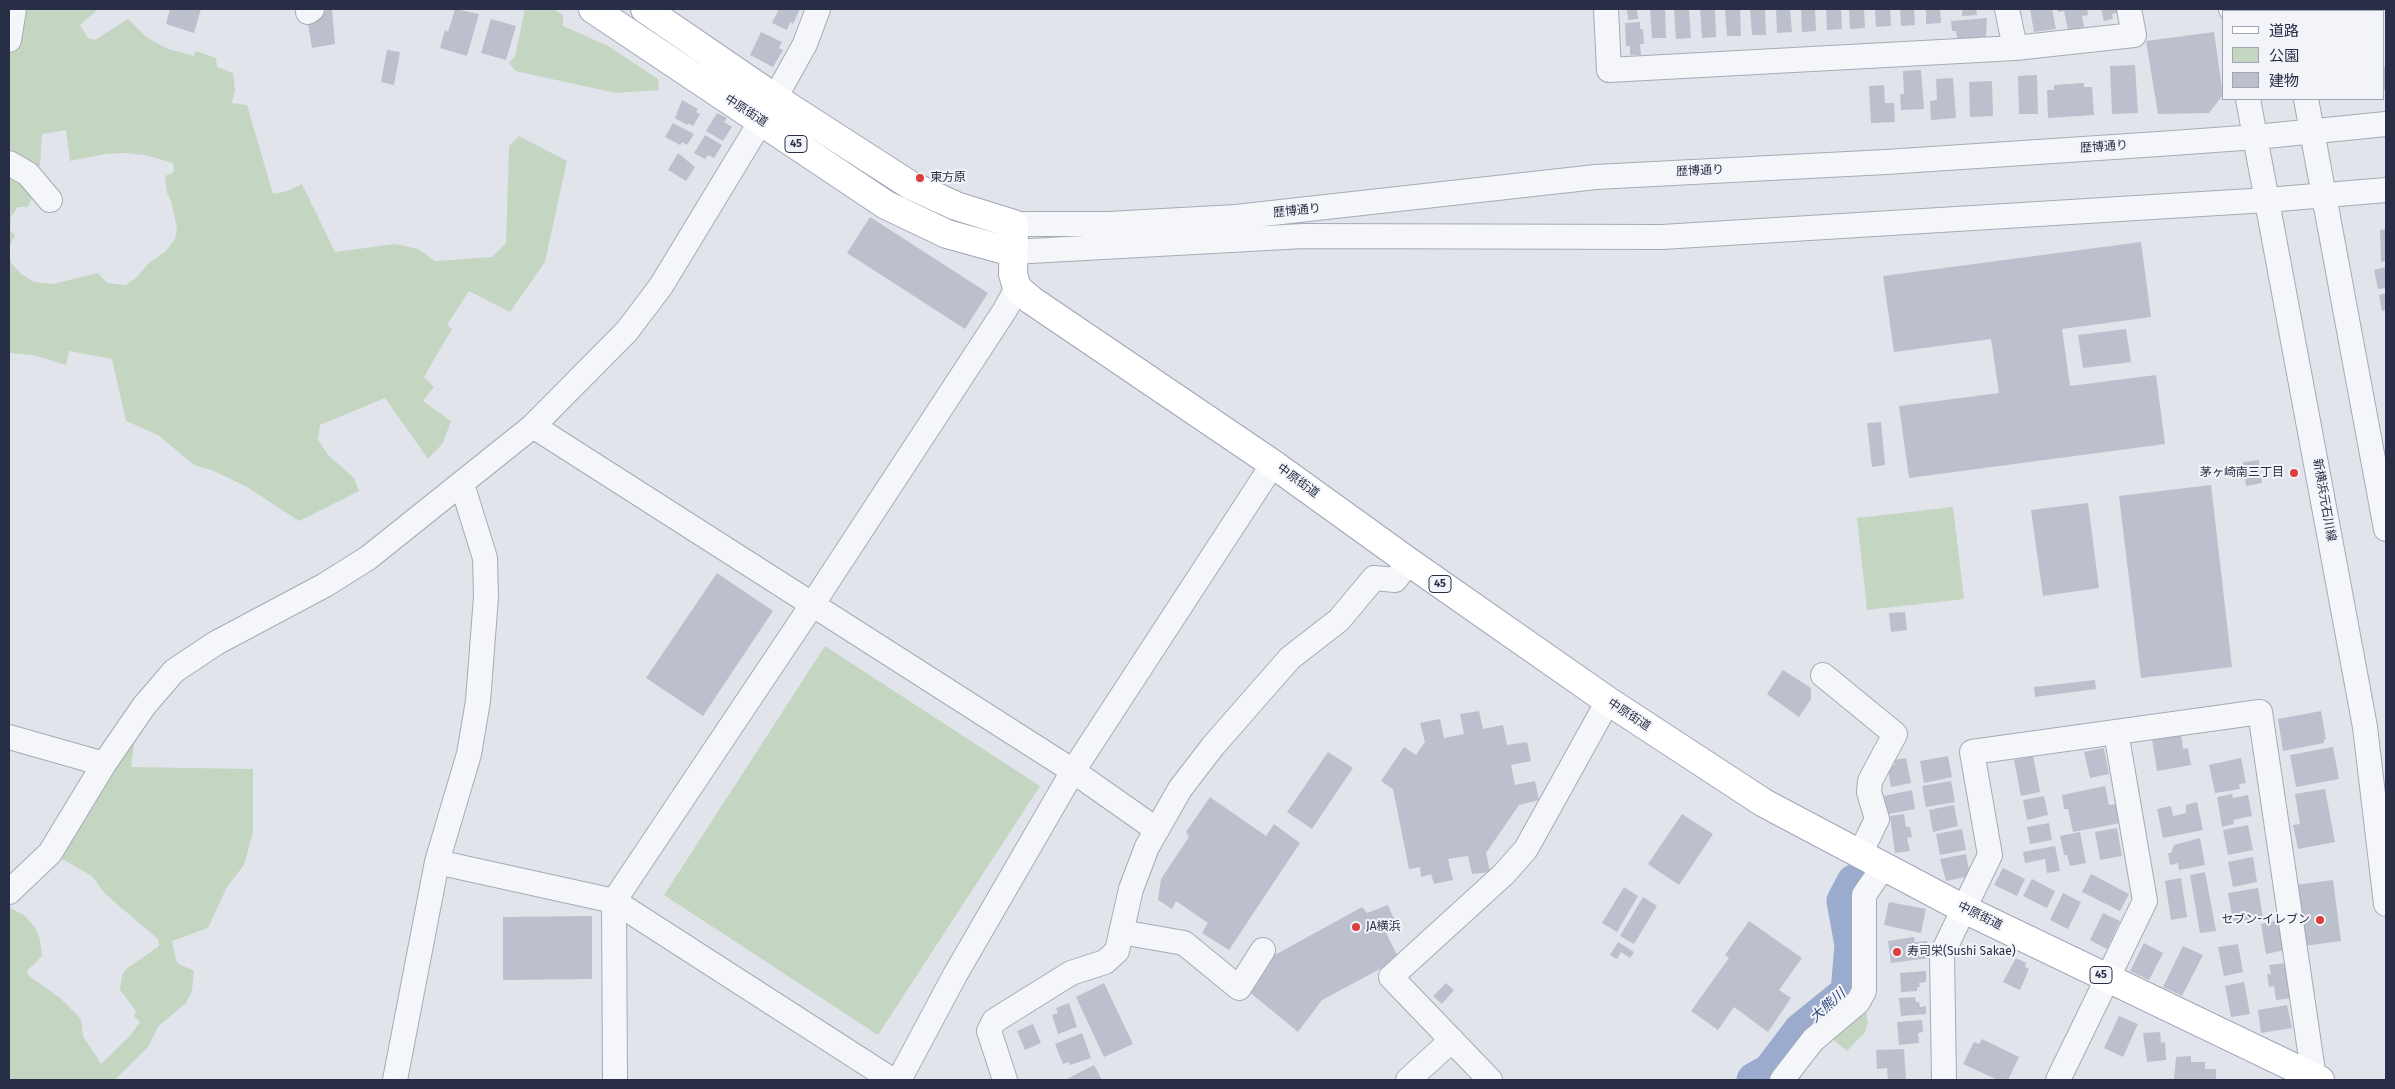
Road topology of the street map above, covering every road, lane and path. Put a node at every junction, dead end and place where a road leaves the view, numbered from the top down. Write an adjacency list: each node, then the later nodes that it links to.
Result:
1 (14, 9): 8 (street)
2 (593, 9): 12 (main road, 中原街道 / 45)
3 (645, 9): 12 (main road, 中原街道 / 45)
4 (818, 9): 12 (street)
5 (1606, 9): 9 (street)
6 (2007, 9): 9 (street)
7 (2129, 9): 9 (street)
8 (9, 40)
9 (2015, 48)
10 (2248, 100): 15 (street, 新横浜元石川線)
11 (2306, 100): 14 (street)
12 (768, 109): 21 (main road, 中原街道 / 45); 22 (main road, 中原街道 / 45); 24 (street)
13 (2386, 124): 14 (street, 歴博通り)
14 (2312, 130): 15 (street, 歴博通り); 18 (street)
15 (2256, 137): 20 (street, 新横浜元石川線); 21 (street, 歴博通り)
16 (9, 163): 19 (street)
17 (2386, 190): 18 (street, 歴博通り)
18 (2325, 195): 20 (street, 歴博通り); 27 (street)
19 (50, 200)
20 (2267, 200): 22 (street, 歴博通り); 42 (street, 新横浜元石川線)
21 (1014, 224): 22 (main road)
22 (1012, 252): 23 (main road)
23 (1017, 288): 25 (main road, 中原街道 / 45); 29 (street)
24 (533, 426): 26 (street); 29 (street)
25 (1273, 464): 28 (main road, 中原街道 / 45); 35 (street)
26 (462, 484): 34 (street); 38 (street)
27 (2386, 529)
28 (1409, 562): 31 (main road, 中原街道 / 45); 36 (street)
29 (812, 604): 35 (street); 41 (street)
30 (1823, 675): 37 (street)
31 (1608, 702): 37 (main road, 中原街道 / 45); 47 (street)
32 (2116, 732): 43 (street); 46 (street); 49 (street)
33 (9, 737): 34 (street)
34 (104, 764): 40 (street)
35 (1073, 771): 36 (street); 52 (street)
36 (1157, 830): 44 (street)
37 (1860, 854): 39 (main road, 中原街道 / 45)
38 (437, 862): 41 (street); 48 (street)
39 (1884, 866): 43 (main road, 中原街道 / 45); 56 (street)
40 (9, 892)
41 (614, 901): 50 (street); 51 (street)
42 (2386, 904)
43 (1964, 909): 46 (main road, 中原街道 / 45); 57 (street)
44 (1121, 932): 45 (street); 53 (street)
45 (1262, 950)
46 (2108, 979): 49 (main road, 中原街道 / 45); 58 (street)
47 (1452, 1040): 54 (street); 55 (street)
48 (393, 1079)
49 (2317, 1079)
50 (615, 1080)
51 (892, 1080)
52 (899, 1080)
53 (1005, 1080)
54 (1408, 1080)
55 (1490, 1080)
56 (1782, 1080)
57 (1944, 1080)
58 (2058, 1080)

